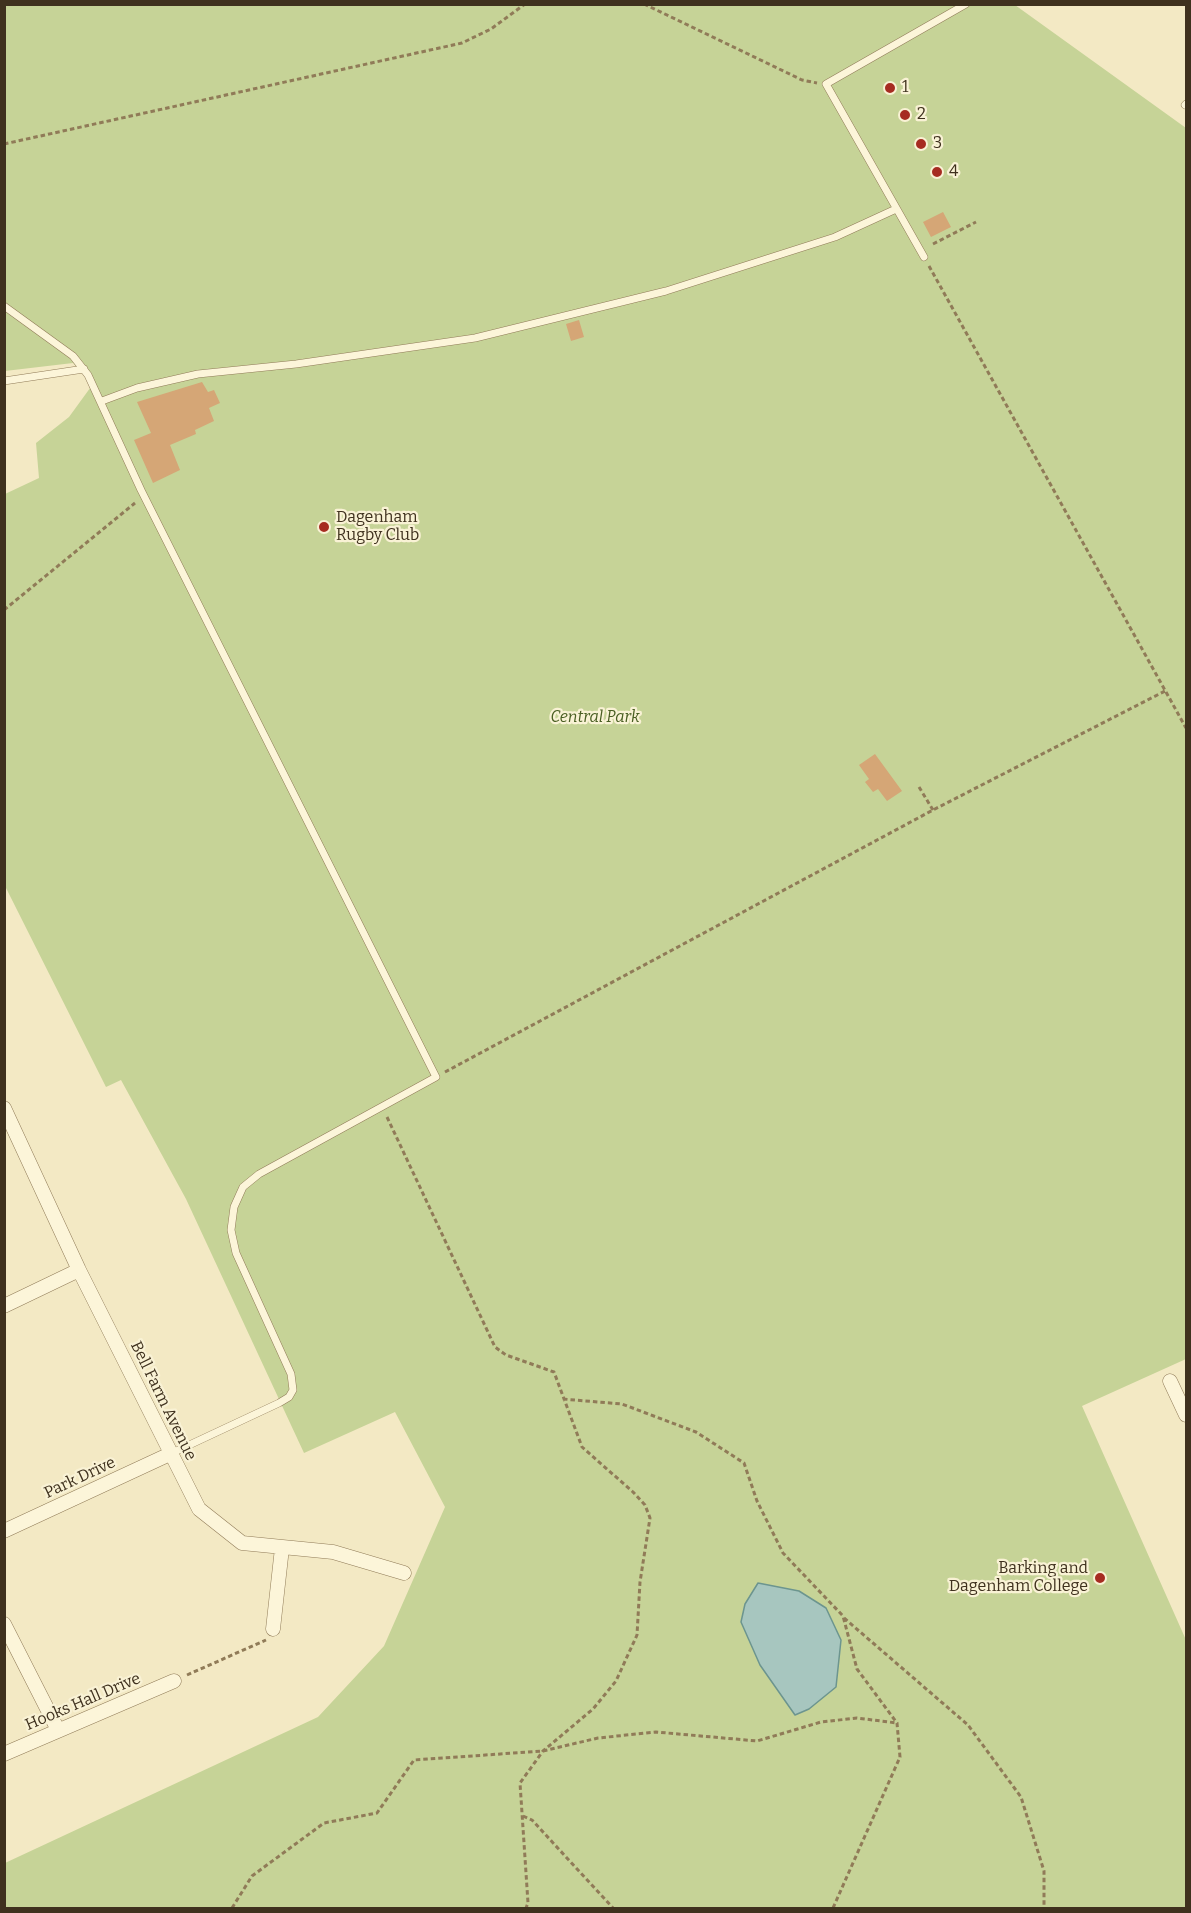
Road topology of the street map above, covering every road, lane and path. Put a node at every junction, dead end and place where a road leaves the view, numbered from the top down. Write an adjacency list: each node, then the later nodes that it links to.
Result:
1 (525, 4): 5 (path)
2 (644, 4): 4 (path)
3 (966, 4): 4 (lane)
4 (826, 84): 6 (lane)
5 (4, 144)
6 (896, 209): 9 (lane); 13 (lane)
7 (976, 222): 8 (path)
8 (933, 244)
9 (924, 257): 16 (path)
10 (4, 306): 11 (lane)
11 (84, 369): 12 (lane); 13 (lane)
12 (4, 381)
13 (102, 401): 14 (lane)
14 (143, 494): 15 (path); 20 (lane)
15 (4, 610)
16 (1167, 690): 17 (path); 19 (path)
17 (1186, 728)
18 (919, 787): 19 (path)
19 (933, 810): 20 (path)
20 (436, 1077): 21 (lane)
21 (382, 1107): 26 (path); 28 (lane)
22 (4, 1108): 23 (street, Bell Farm Avenue)
23 (79, 1270): 24 (street); 28 (street, Bell Farm Avenue)
24 (4, 1306)
25 (1170, 1381): 27 (street)
26 (563, 1399): 32 (path); 38 (path)
27 (1186, 1415)
28 (170, 1454): 29 (street, Park Drive); 30 (street, Bell Farm Avenue)
29 (4, 1531)
30 (282, 1548): 31 (street, Bell Farm Avenue); 34 (street)
31 (404, 1573)
32 (843, 1616): 36 (path); 45 (path)
33 (4, 1624): 37 (street)
34 (273, 1629): 35 (path)
35 (174, 1681): 37 (street, Hooks Hall Drive)
36 (897, 1722): 38 (path); 44 (path)
37 (58, 1730): 39 (street, Hooks Hall Drive)
38 (543, 1751): 40 (path); 41 (path)
39 (4, 1754)
40 (522, 1815): 42 (path); 43 (path)
41 (232, 1908)
42 (526, 1908)
43 (613, 1908)
44 (833, 1908)
45 (1044, 1908)

